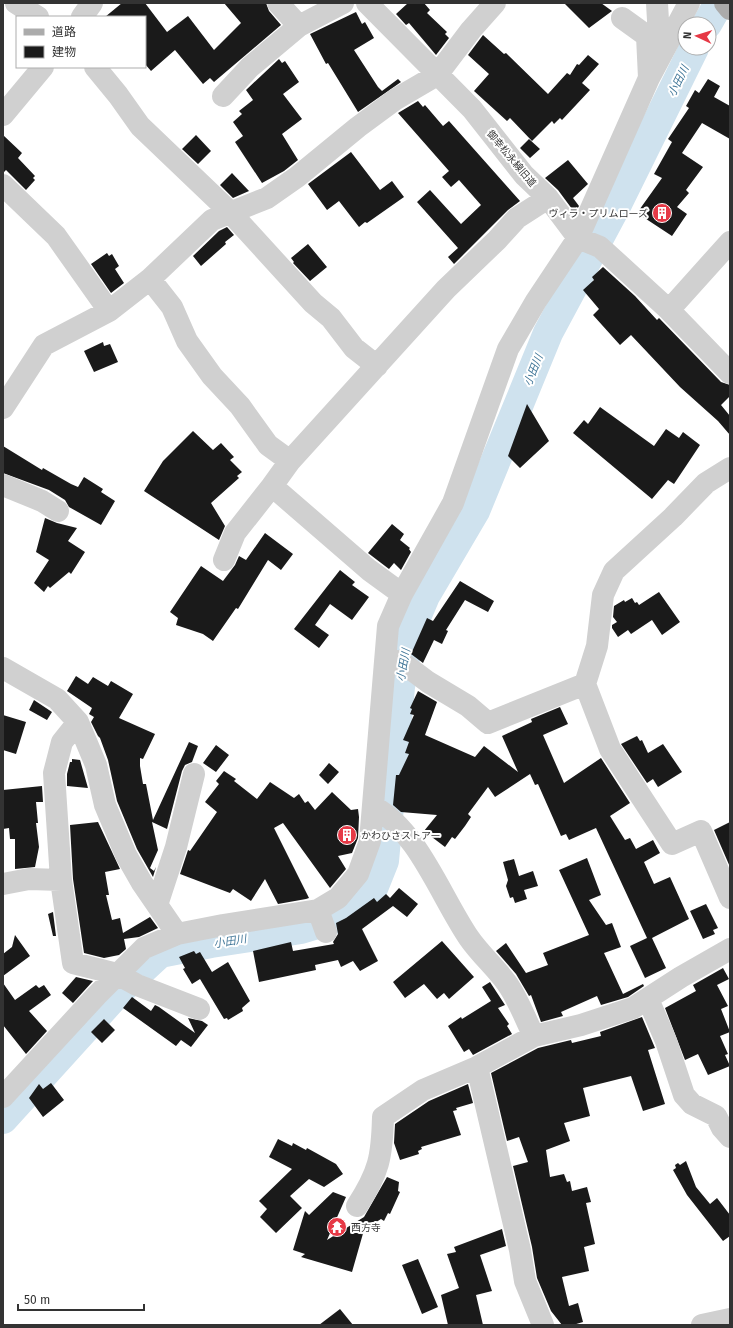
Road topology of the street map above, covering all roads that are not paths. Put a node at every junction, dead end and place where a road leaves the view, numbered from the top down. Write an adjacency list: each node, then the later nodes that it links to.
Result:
1 (16, 3): 11 (street)
2 (92, 3): 12 (street)
3 (278, 3): 14 (street)
4 (343, 3): 14 (street)
5 (367, 3): 18 (street, 御幸松永線旧道)
6 (495, 3): 18 (street)
7 (657, 3): 17 (street)
8 (689, 3): 17 (street)
9 (725, 3): 10 (main road)
10 (730, 9)
11 (36, 16)
12 (83, 16)
13 (622, 18): 17 (street)
14 (299, 26): 19 (street)
15 (42, 68): 20 (street)
16 (96, 68): 23 (street)
17 (655, 69): 24 (street)
18 (437, 75): 22 (street, 御幸松永線旧道); 23 (street)
19 (223, 96)
20 (3, 115)
21 (3, 185): 28 (street)
22 (548, 198): 24 (street, 御幸松永線旧道); 29 (street)
23 (230, 212): 26 (street); 29 (street)
24 (587, 241): 27 (street, 御幸松永線旧道); 38 (street)
25 (730, 242): 27 (street)
26 (150, 279): 28 (street); 32 (street)
27 (669, 310): 30 (street, 御幸松永線旧道)
28 (109, 311): 31 (street)
29 (377, 366): 32 (street)
30 (730, 373)
31 (3, 408)
32 (290, 461): 35 (street)
33 (730, 468): 41 (street)
34 (3, 485): 36 (street)
35 (272, 486): 37 (street); 38 (street)
36 (58, 512)
37 (224, 560)
38 (402, 594): 39 (street)
39 (393, 660): 41 (street); 44 (street)
40 (3, 668): 42 (street)
41 (585, 684): 47 (street)
42 (78, 722): 45 (street); 48 (street)
43 (194, 774): 48 (street)
44 (382, 813): 49 (street); 54 (street)
45 (61, 880): 46 (street); 51 (street)
46 (3, 884)
47 (730, 898)
48 (157, 905): 49 (street)
49 (177, 934): 51 (street)
50 (730, 949): 52 (street)
51 (125, 978): 53 (street); 56 (street)
52 (648, 999): 54 (street); 57 (street)
53 (198, 1009)
54 (534, 1036): 55 (street)
55 (477, 1067): 58 (street); 60 (street)
56 (3, 1097)
57 (730, 1137)
58 (357, 1206)
59 (730, 1319): 61 (street)
60 (543, 1325)
61 (702, 1325)

